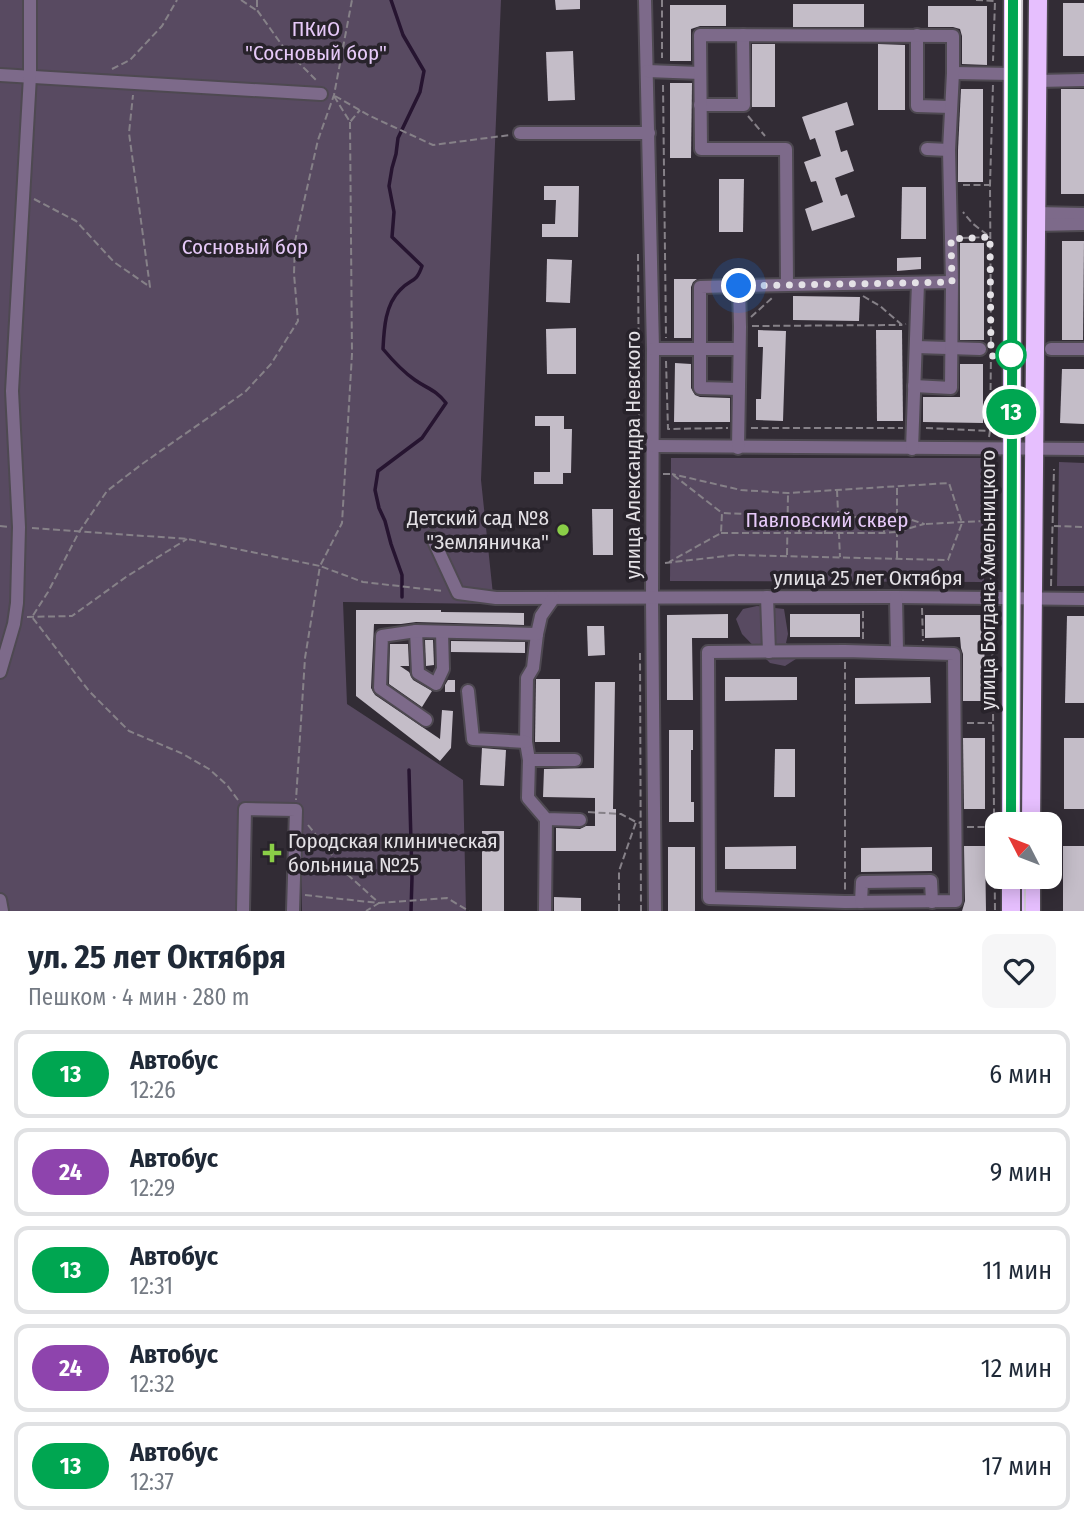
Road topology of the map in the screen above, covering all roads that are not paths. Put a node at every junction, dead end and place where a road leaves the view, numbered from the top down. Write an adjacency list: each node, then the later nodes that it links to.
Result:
1 (30, 0): 12 (street)
2 (645, 0): 7 (street, улица Александра Невского)
3 (1013, 0): 10 (highway, улица Богдана Хмельницкого)
4 (1038, 0): 14 (highway, улица Богдана Хмельницкого)
5 (743, 35): 6 (street); 8 (street); 16 (street)
6 (916, 36): 9 (street); 17 (street)
7 (647, 71): 8 (street); 19 (street, улица Александра Невского)
8 (700, 73): 16 (street)
9 (953, 73): 10 (street); 17 (street)
10 (1013, 74): 42 (highway, улица Богдана Хмельницкого)
11 (0, 75): 12 (street)
12 (30, 76): 15 (street); 58 (street)
13 (1084, 80): 14 (street)
14 (1037, 81): 23 (highway, улица Богдана Хмельницкого)
15 (329, 95)
16 (700, 105): 27 (street)
17 (951, 107): 21 (street)
18 (520, 133): 19 (street)
19 (649, 133): 30 (street, улица Александра Невского)
20 (926, 149): 21 (street)
21 (949, 150): 25 (street)
22 (1084, 214): 23 (street)
23 (1035, 219): 24 (street); 43 (highway, улица Богдана Хмельницкого)
24 (1084, 224)
25 (952, 282): 26 (street); 33 (street)
26 (918, 283): 27 (street); 29 (street)
27 (787, 285): 28 (street)
28 (739, 286): 31 (street); 32 (street)
29 (916, 347): 33 (street); 37 (street)
30 (660, 349): 31 (street); 39 (street, улица Александра Невского)
31 (700, 349): 32 (street); 38 (street)
32 (739, 349): 38 (street)
33 (951, 349): 34 (street); 37 (street)
34 (980, 349)
35 (1051, 349): 36 (street)
36 (1084, 349)
37 (914, 386): 41 (street)
38 (738, 389): 40 (street)
39 (653, 446): 40 (street); 51 (street, улица Александра Невского)
40 (738, 448): 41 (street)
41 (912, 449): 42 (street)
42 (1011, 449): 43 (street); 48 (highway, улица Богдана Хмельницкого)
43 (1034, 449): 44 (street); 49 (highway, улица Богдана Хмельницкого)
44 (1084, 449)
45 (432, 537): 50 (street, улица 25 лет Октября)
46 (767, 597): 47 (street, улица 25 лет Октября); 51 (street, улица 25 лет Октября); 57 (street)
47 (896, 597): 48 (street, улица 25 лет Октября); 56 (street)
48 (1011, 598): 49 (street, улица 25 лет Октября); 64 (highway, улица Богдана Хмельницкого)
49 (1041, 598): 52 (street, улица 25 лет Октября); 65 (highway, улица Богдана Хмельницкого)
50 (553, 599): 51 (street, улица 25 лет Октября); 55 (street)
51 (652, 599): 79 (street, улица Александра Невского)
52 (1084, 599)
53 (416, 631): 54 (street); 54 (street); 60 (street)
54 (442, 632): 55 (street)
55 (537, 634): 61 (street)
56 (897, 651): 57 (street); 72 (street)
57 (769, 652): 73 (street)
58 (0, 672)
59 (468, 691): 61 (street)
60 (426, 720)
61 (526, 742): 62 (street)
62 (529, 760): 63 (street); 66 (street)
63 (575, 760)
64 (1003, 812)
65 (1032, 812)
66 (546, 819): 67 (street); 78 (street)
67 (580, 820)
68 (1011, 889): 80 (highway)
69 (1031, 889): 81 (highway)
70 (0, 900): 75 (street)
71 (861, 902): 72 (street); 73 (street); 74 (street)
72 (932, 902): 74 (street)
73 (767, 906)
74 (896, 907)
75 (2, 911)
76 (243, 911): 77 (street)
77 (293, 911)
78 (545, 911)
79 (655, 911)
80 (1011, 911)
81 (1031, 911)

